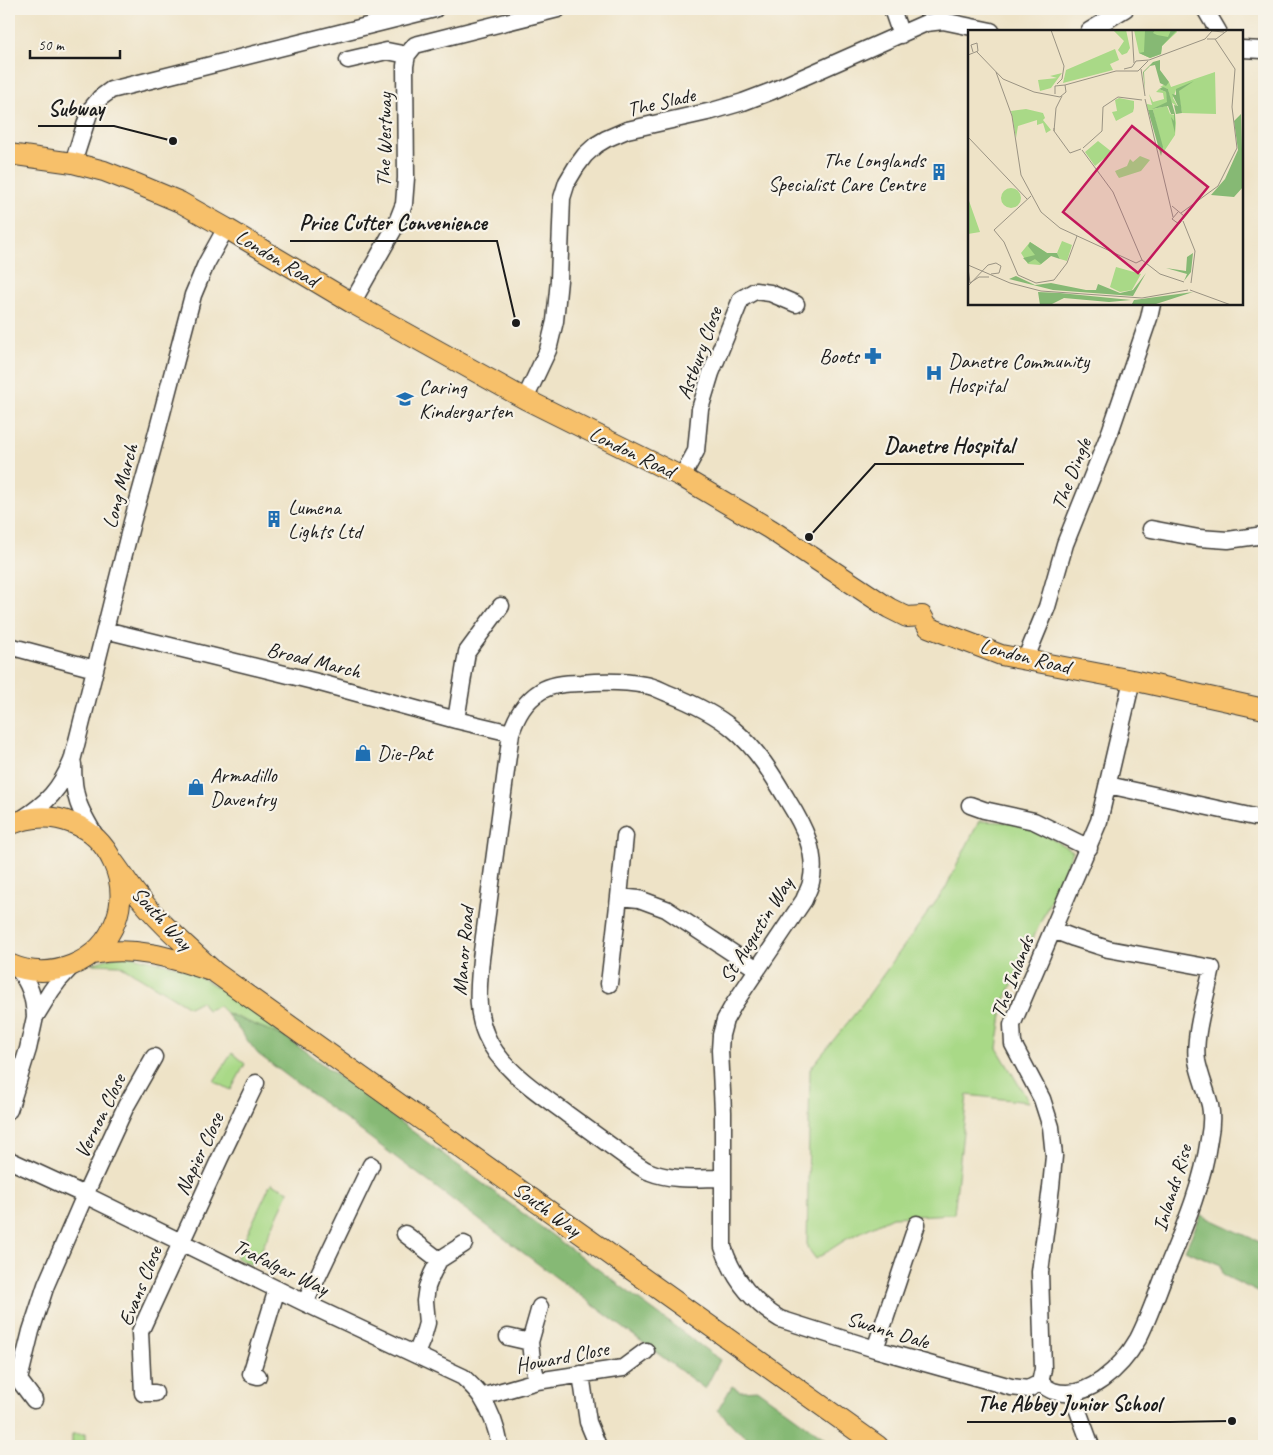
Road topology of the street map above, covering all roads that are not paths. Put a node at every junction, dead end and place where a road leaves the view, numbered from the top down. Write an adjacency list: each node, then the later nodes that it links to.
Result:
1 (435, 9): 15 (street)
2 (558, 9): 12 (street)
3 (892, 9): 9 (street)
4 (1205, 9): 8 (street)
5 (1120, 10): 7 (street)
6 (985, 30): 9 (street, The Slade)
7 (1090, 30)
8 (1217, 30)
9 (901, 35): 20 (street, The Slade)
10 (1243, 49): 11 (street)
11 (1262, 50)
12 (408, 55): 13 (street); 17 (street, The Westway)
13 (348, 60)
14 (9, 154): 15 (main road, London Road)
15 (73, 163): 16 (main road, London Road)
16 (226, 228): 17 (main road, London Road); 25 (street, Long March)
17 (352, 303): 20 (main road, London Road)
18 (796, 304): 21 (street, Astbury Close)
19 (1152, 305): 27 (street, The Dingle)
20 (525, 400): 21 (main road, London Road)
21 (682, 477): 27 (main road, London Road)
22 (1151, 529): 23 (street)
23 (1264, 535)
24 (502, 606): 31 (street)
25 (105, 630): 28 (street, Long March); 31 (street, Broad March)
26 (9, 646): 28 (street)
27 (1029, 660): 29 (main road, London Road)
28 (95, 669): 33 (street, Long March)
29 (1132, 680): 30 (main road, London Road); 34 (street, The Inlands)
30 (1264, 709)
31 (456, 720): 32 (street, Broad March)
32 (511, 733): 47 (street, St Augustin Way); 56 (street, Manor Road)
33 (72, 762): 37 (street, Long March); 39 (street, Long March)
34 (1108, 785): 36 (street); 40 (street, The Inlands)
35 (970, 804): 40 (street)
36 (1254, 816)
37 (15, 822): 39 (main road)
38 (626, 836): 42 (street)
39 (97, 838): 41 (main road)
40 (1089, 848): 43 (street, The Inlands)
41 (112, 860): 44 (main road); 48 (main road, South Way)
42 (619, 897): 47 (street); 49 (street)
43 (1054, 930): 75 (street, The Inlands); 77 (street, Inlands Rise)
44 (93, 954): 46 (main road); 48 (main road, South Way)
45 (13, 966): 46 (main road); 50 (street)
46 (72, 966): 50 (street)
47 (756, 969): 56 (street, St Augustin Way)
48 (216, 973): 82 (main road, South Way)
49 (609, 984)
50 (35, 1017): 53 (street)
51 (154, 1057): 57 (street, Vernon Close)
52 (256, 1083): 60 (street, Napier Close)
53 (9, 1110)
54 (9, 1160): 57 (street, Trafalgar Way)
55 (371, 1165): 65 (street)
56 (722, 1178): 63 (street, St Augustin Way)
57 (85, 1195): 60 (street, Trafalgar Way); 79 (street, Vernon Close)
58 (917, 1224): 69 (street)
59 (405, 1234): 62 (street)
60 (181, 1242): 64 (street, Trafalgar Way); 76 (street, Evans Close)
61 (464, 1244): 62 (street)
62 (439, 1260): 71 (street)
63 (738, 1280): 69 (street, Swann Dale)
64 (277, 1289): 65 (street, Trafalgar Way); 73 (street)
65 (305, 1303): 71 (street, Trafalgar Way)
66 (540, 1307): 68 (street)
67 (508, 1337): 68 (street)
68 (530, 1342): 74 (street)
69 (875, 1349): 75 (street, Swann Dale)
70 (646, 1351): 72 (street, Howard Close)
71 (416, 1354): 78 (street, Trafalgar Way)
72 (582, 1374): 74 (street, Howard Close); 81 (street)
73 (258, 1376)
74 (537, 1381): 78 (street, Howard Close)
75 (1040, 1383): 77 (street)
76 (156, 1393)
77 (1073, 1393): 83 (street)
78 (481, 1397): 80 (street, Trafalgar Way)
79 (34, 1400)
80 (500, 1446)
81 (598, 1446)
82 (878, 1446)
83 (1091, 1446)

